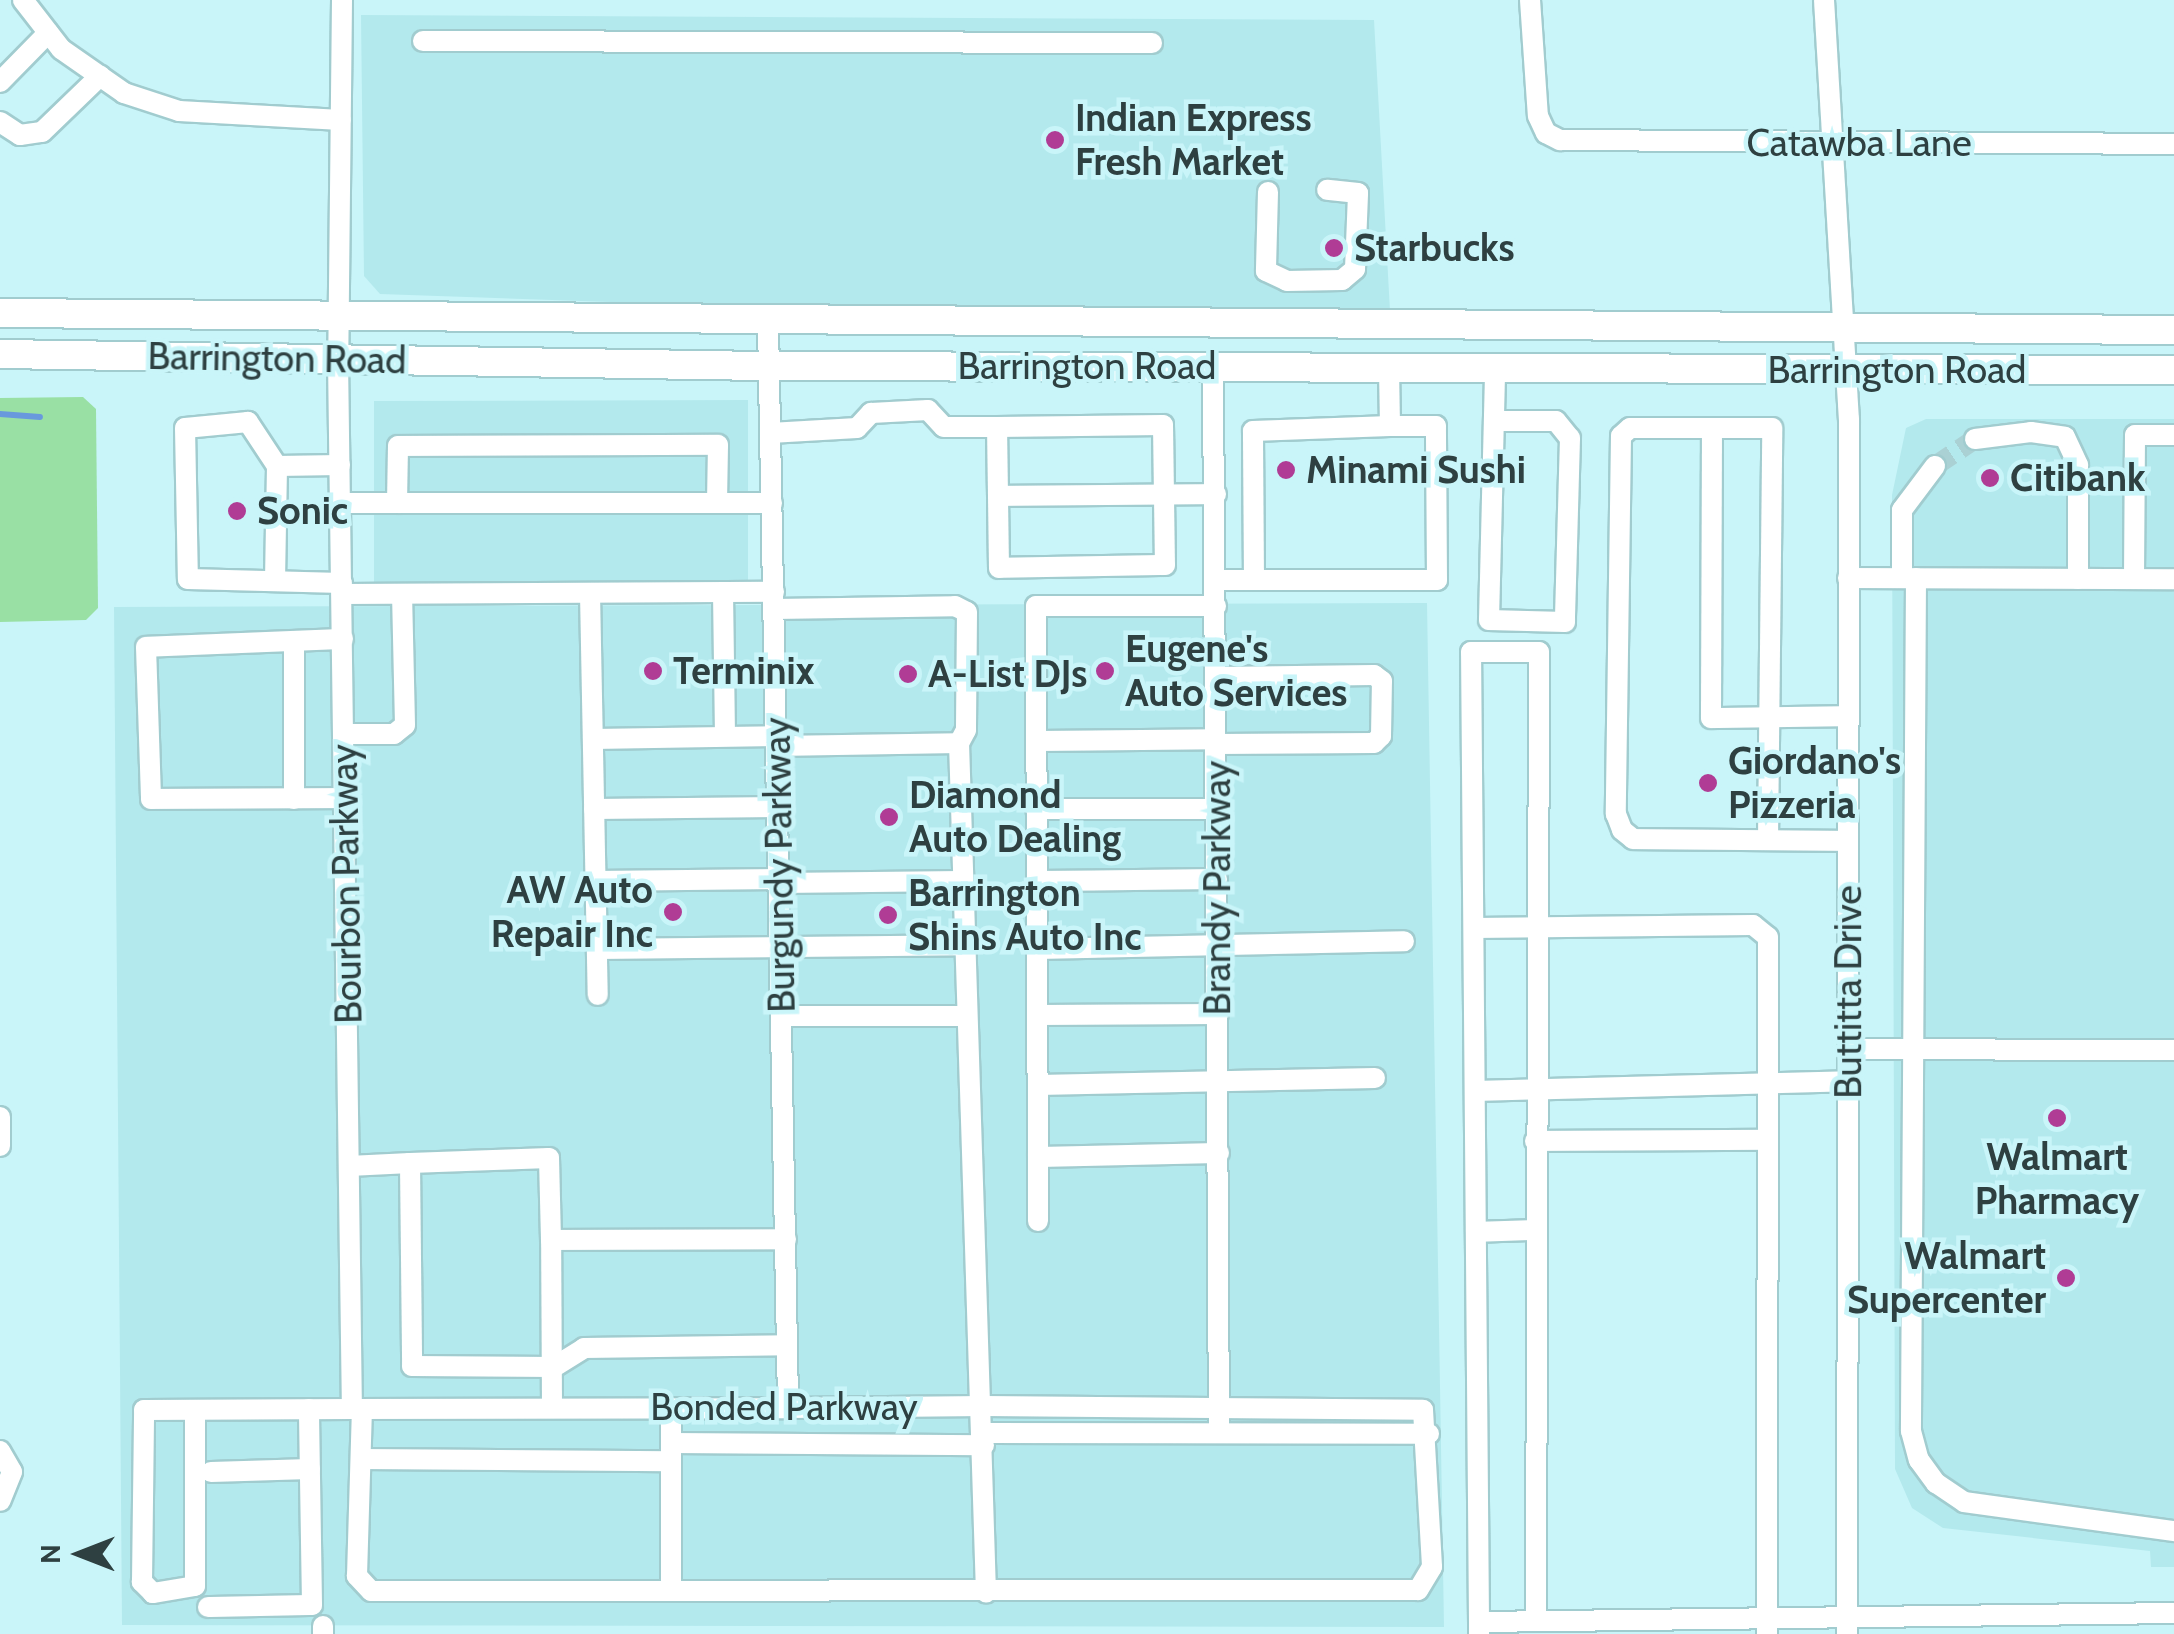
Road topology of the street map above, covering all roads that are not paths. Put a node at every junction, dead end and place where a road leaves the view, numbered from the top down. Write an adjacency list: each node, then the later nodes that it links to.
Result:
1 (24, 0): 5 (street)
2 (342, 0): 10 (street, Bourbon Parkway)
3 (1530, 0): 12 (street, Catawba Lane)
4 (1824, 0): 12 (street, Buttitta Drive)
5 (48, 33): 8 (street); 9 (street)
6 (423, 41): 7 (street)
7 (1152, 43)
8 (100, 76): 10 (street); 11 (street)
9 (0, 82)
10 (341, 120): 17 (street, Bourbon Parkway)
11 (1, 128)
12 (1833, 142): 13 (street, Catawba Lane); 19 (street, Buttitta Drive)
13 (2174, 144)
14 (1327, 190): 15 (street)
15 (1268, 192)
16 (0, 313): 17 (main road, Barrington Road)
17 (339, 319): 18 (main road, Barrington Road); 22 (street, Bourbon Parkway)
18 (768, 322): 19 (main road, Barrington Road); 24 (street, Burgundy Parkway)
19 (1845, 328): 20 (main road, Barrington Road); 27 (street, Buttitta Drive)
20 (2174, 330)
21 (0, 354): 22 (main road, Barrington Road)
22 (338, 360): 24 (main road, Barrington Road); 38 (street, Bourbon Parkway)
23 (1213, 365): 24 (main road, Barrington Road); 25 (main road, Barrington Road); 37 (street, Brandy Parkway)
24 (768, 366): 33 (street, Burgundy Parkway)
25 (1389, 367): 26 (main road, Barrington Road); 30 (street)
26 (1495, 368): 27 (main road, Barrington Road); 29 (street)
27 (1847, 370): 28 (main road, Barrington Road); 48 (street, Buttitta Drive)
28 (2174, 370)
29 (1494, 421): 29 (street)
30 (1390, 426): 36 (street); 54 (street)
31 (997, 427): 33 (street); 42 (street); 43 (street)
32 (1712, 428): 66 (street); 66 (street); 80 (street)
33 (770, 433): 47 (street, Burgundy Parkway)
34 (2174, 435): 51 (street)
35 (1975, 439): 50 (street)
36 (1254, 449): 37 (street); 54 (street)
37 (1215, 451): 41 (street, Brandy Parkway)
38 (340, 465): 39 (street); 44 (street, Bourbon Parkway)
39 (277, 466): 55 (street); 55 (street)
40 (1935, 466): 49 (street)
41 (1216, 494): 43 (street); 53 (street, Brandy Parkway)
42 (998, 496): 43 (street); 43 (street)
43 (1164, 496)
44 (341, 502): 45 (street); 56 (street, Bourbon Parkway)
45 (398, 503): 46 (street); 46 (street)
46 (717, 503): 47 (street)
47 (772, 504): 60 (street, Burgundy Parkway)
48 (1848, 578): 49 (street); 65 (street, Buttitta Drive)
49 (1909, 578): 50 (street); 101 (street)
50 (2078, 579): 51 (street)
51 (2134, 579): 52 (street)
52 (2174, 579)
53 (1216, 580): 54 (street); 61 (street, Brandy Parkway)
54 (1254, 580)
55 (275, 581): 56 (street)
56 (342, 588): 59 (street); 62 (street, Bourbon Parkway)
57 (723, 592): 58 (street); 60 (street); 68 (street)
58 (590, 593): 59 (street); 69 (street)
59 (402, 594): 67 (street)
60 (774, 601): 70 (street, Burgundy Parkway); 73 (street)
61 (1216, 606): 64 (street, Brandy Parkway); 71 (street)
62 (343, 639): 63 (street); 67 (street, Bourbon Parkway)
63 (294, 641): 75 (street); 75 (street)
64 (1217, 678): 72 (street, Brandy Parkway); 72 (street)
65 (1848, 716): 66 (street); 81 (street, Buttitta Drive)
66 (1771, 717): 80 (street)
67 (344, 734): 74 (street, Bourbon Parkway)
68 (725, 736): 69 (street); 70 (street)
69 (593, 739): 79 (street)
70 (776, 741): 73 (street); 76 (street, Burgundy Parkway)
71 (1037, 741): 72 (street); 77 (street)
72 (1216, 741): 78 (street, Brandy Parkway)
73 (959, 744): 85 (street)
74 (345, 798): 75 (street); 117 (street, Bourbon Parkway)
75 (294, 799)
76 (778, 807): 79 (street); 84 (street, Burgundy Parkway)
77 (1036, 808): 78 (street); 86 (street)
78 (1217, 809): 82 (street, Brandy Parkway)
79 (594, 810): 83 (street)
80 (1768, 840): 81 (street)
81 (1848, 841): 100 (street, Buttitta Drive)
82 (1217, 879): 86 (street); 94 (street, Brandy Parkway)
83 (596, 881): 84 (street); 92 (street)
84 (780, 881): 85 (street); 91 (street, Burgundy Parkway)
85 (962, 881): 90 (street)
86 (1037, 881): 93 (street)
87 (1537, 927): 88 (street); 88 (street); 107 (street); 109 (street)
88 (1474, 928): 108 (street)
89 (1404, 941): 94 (street)
90 (963, 945): 91 (street); 99 (street)
91 (780, 948): 92 (street); 98 (street, Burgundy Parkway)
92 (596, 949): 95 (street)
93 (1037, 949): 94 (street); 97 (street)
94 (1218, 949): 96 (street, Brandy Parkway)
95 (598, 995)
96 (1218, 1014): 97 (street); 104 (street, Brandy Parkway)
97 (1037, 1015): 106 (street)
98 (781, 1016): 99 (street); 121 (street, Burgundy Parkway)
99 (967, 1016): 125 (street)
100 (1848, 1050): 101 (street); 105 (street, Buttitta Drive)
101 (1914, 1050): 102 (street); 142 (street)
102 (2174, 1050)
103 (1375, 1078): 104 (street)
104 (1218, 1080): 106 (street); 114 (street, Brandy Parkway)
105 (1848, 1081): 107 (street); 148 (street, Buttitta Drive)
106 (1038, 1084): 115 (street)
107 (1769, 1084): 109 (street); 111 (street)
108 (1475, 1090): 109 (street); 120 (street)
109 (1536, 1090): 112 (street)
110 (0, 1117): 113 (street)
111 (1764, 1140): 112 (street); 150 (street)
112 (1535, 1142): 119 (street)
113 (0, 1146)
114 (1219, 1152): 115 (street); 132 (street, Brandy Parkway)
115 (1038, 1156): 118 (street)
116 (410, 1163): 117 (street); 122 (street); 124 (street)
117 (349, 1166): 126 (street, Bourbon Parkway)
118 (1038, 1221)
119 (1534, 1230): 120 (street); 147 (street)
120 (1476, 1232): 151 (street)
121 (786, 1238): 122 (street); 123 (street, Burgundy Parkway)
122 (550, 1240): 124 (street)
123 (788, 1345): 124 (street); 129 (street, Burgundy Parkway)
124 (554, 1367): 127 (street)
125 (984, 1406): 129 (street, Bonded Parkway); 132 (street, Bonded Parkway); 135 (street)
126 (357, 1408): 127 (street, Bonded Parkway); 130 (street, Bonded Parkway); 138 (street, Bourbon Parkway)
127 (552, 1408): 128 (street, Bonded Parkway)
128 (671, 1408): 129 (street, Bonded Parkway); 137 (street)
129 (788, 1408)
130 (309, 1409): 131 (street, Bonded Parkway); 139 (street)
131 (195, 1410): 131 (street, Bonded Parkway)
132 (1220, 1410): 133 (street, Brandy Parkway); 134 (street, Bonded Parkway)
133 (1219, 1433): 134 (street); 135 (street)
134 (1428, 1434): 144 (street)
135 (984, 1438): 137 (street); 144 (street)
136 (0, 1451): 141 (street)
137 (671, 1452): 138 (street); 143 (street)
138 (361, 1460): 143 (street, Bourbon Parkway)
139 (310, 1469): 140 (street); 145 (street)
140 (211, 1472)
141 (0, 1501)
142 (2174, 1531)
143 (671, 1588): 144 (street)
144 (986, 1593)
145 (208, 1607)
146 (2174, 1613): 149 (street)
147 (1536, 1621): 150 (street); 151 (street)
148 (1847, 1624): 149 (street); 150 (street)
149 (2085, 1624)
150 (1768, 1625)
151 (1479, 1628)

